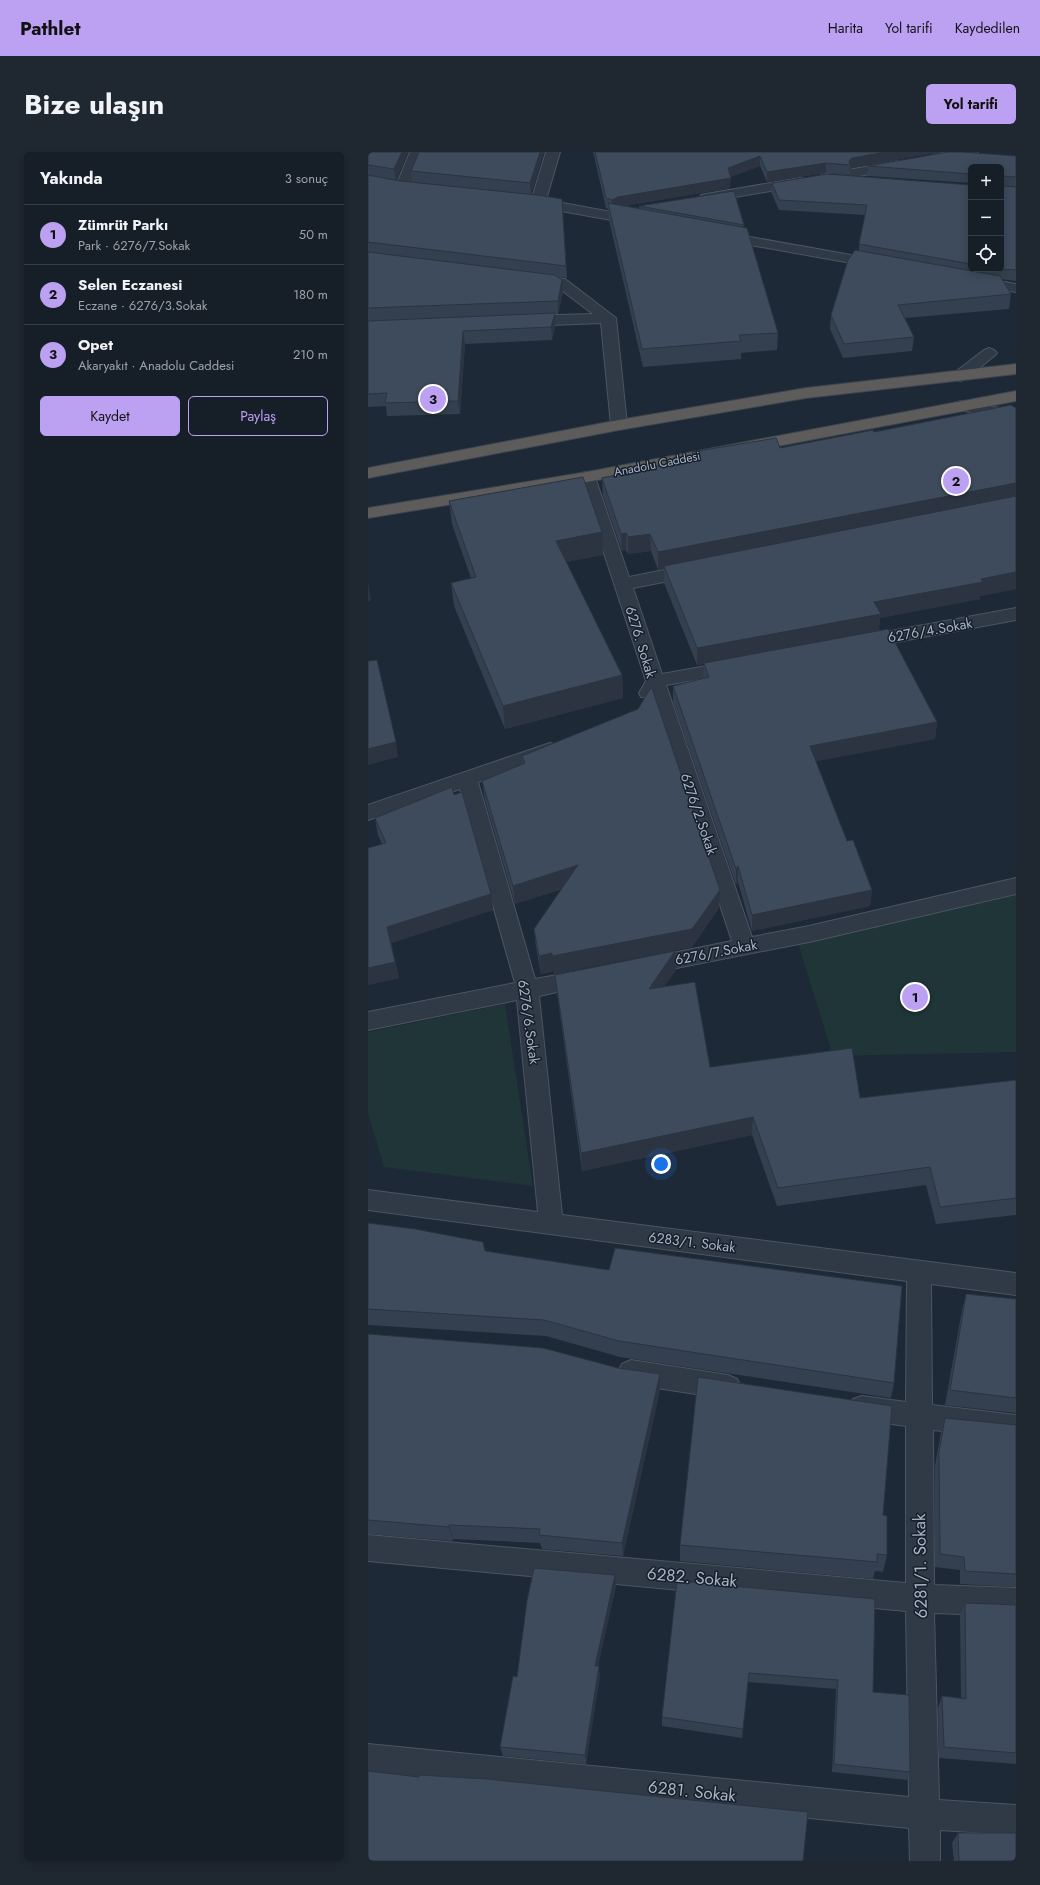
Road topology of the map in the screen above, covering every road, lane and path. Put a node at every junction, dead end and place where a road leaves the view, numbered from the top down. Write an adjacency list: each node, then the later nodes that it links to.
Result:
1 (417, 152): 8 (street)
2 (553, 152): 11 (street)
3 (972, 152): 4 (street)
4 (925, 160)
5 (910, 163): 6 (street)
6 (826, 178): 7 (street); 9 (street)
7 (879, 182)
8 (417, 190)
9 (695, 200)
10 (522, 201): 11 (street)
11 (538, 202): 13 (street)
12 (641, 208): 13 (street)
13 (602, 215): 14 (street)
14 (649, 223)
15 (711, 234): 16 (street)
16 (891, 266)
17 (522, 278): 20 (street)
18 (961, 278): 19 (street)
19 (1016, 288)
20 (608, 318): 21 (street); 28 (street)
21 (507, 322)
22 (989, 353): 24 (street)
23 (1016, 369): 24 (highway)
24 (960, 376): 28 (highway)
25 (1016, 396): 26 (highway, Anadolu Caddesi)
26 (961, 406): 27 (street); 30 (highway, Anadolu Caddesi)
27 (1016, 416)
28 (619, 425): 29 (highway)
29 (368, 473)
30 (587, 477): 31 (highway, Anadolu Caddesi); 33 (street, 6276. Sokak)
31 (368, 513)
32 (707, 567): 33 (street)
33 (622, 584): 37 (street, 6276. Sokak)
34 (1016, 614): 35 (street, 6276/4.Sokak)
35 (851, 645)
36 (749, 664): 37 (street)
37 (655, 681): 38 (street, 6276. Sokak); 43 (street, 6276/2.Sokak)
38 (639, 708)
39 (564, 745): 40 (street)
40 (467, 779): 41 (street); 46 (street, 6276/6.Sokak)
41 (368, 813)
42 (1016, 886): 43 (street, 6276/7.Sokak)
43 (744, 946): 44 (street, 6276/7.Sokak)
44 (628, 969)
45 (605, 974): 46 (street)
46 (527, 989): 47 (street); 49 (street, 6276/6.Sokak)
47 (368, 1021)
48 (368, 1200): 49 (street, 6283/1. Sokak)
49 (551, 1224): 50 (street, 6283/1. Sokak)
50 (919, 1272): 51 (street, 6283/1. Sokak); 55 (street, 6281/1. Sokak)
51 (1016, 1284)
52 (605, 1366): 53 (street)
53 (754, 1391)
54 (840, 1404): 55 (street)
55 (919, 1416): 56 (street); 58 (street, 6281/1. Sokak)
56 (1016, 1427)
57 (368, 1548): 58 (street, 6282. Sokak)
58 (920, 1598): 59 (street, 6282. Sokak); 61 (street, 6281/1. Sokak)
59 (1016, 1602)
60 (368, 1759): 61 (street, 6281. Sokak)
61 (924, 1814): 62 (street, 6281. Sokak); 63 (street, 6281/1. Sokak)
62 (1016, 1820)
63 (925, 1861)

